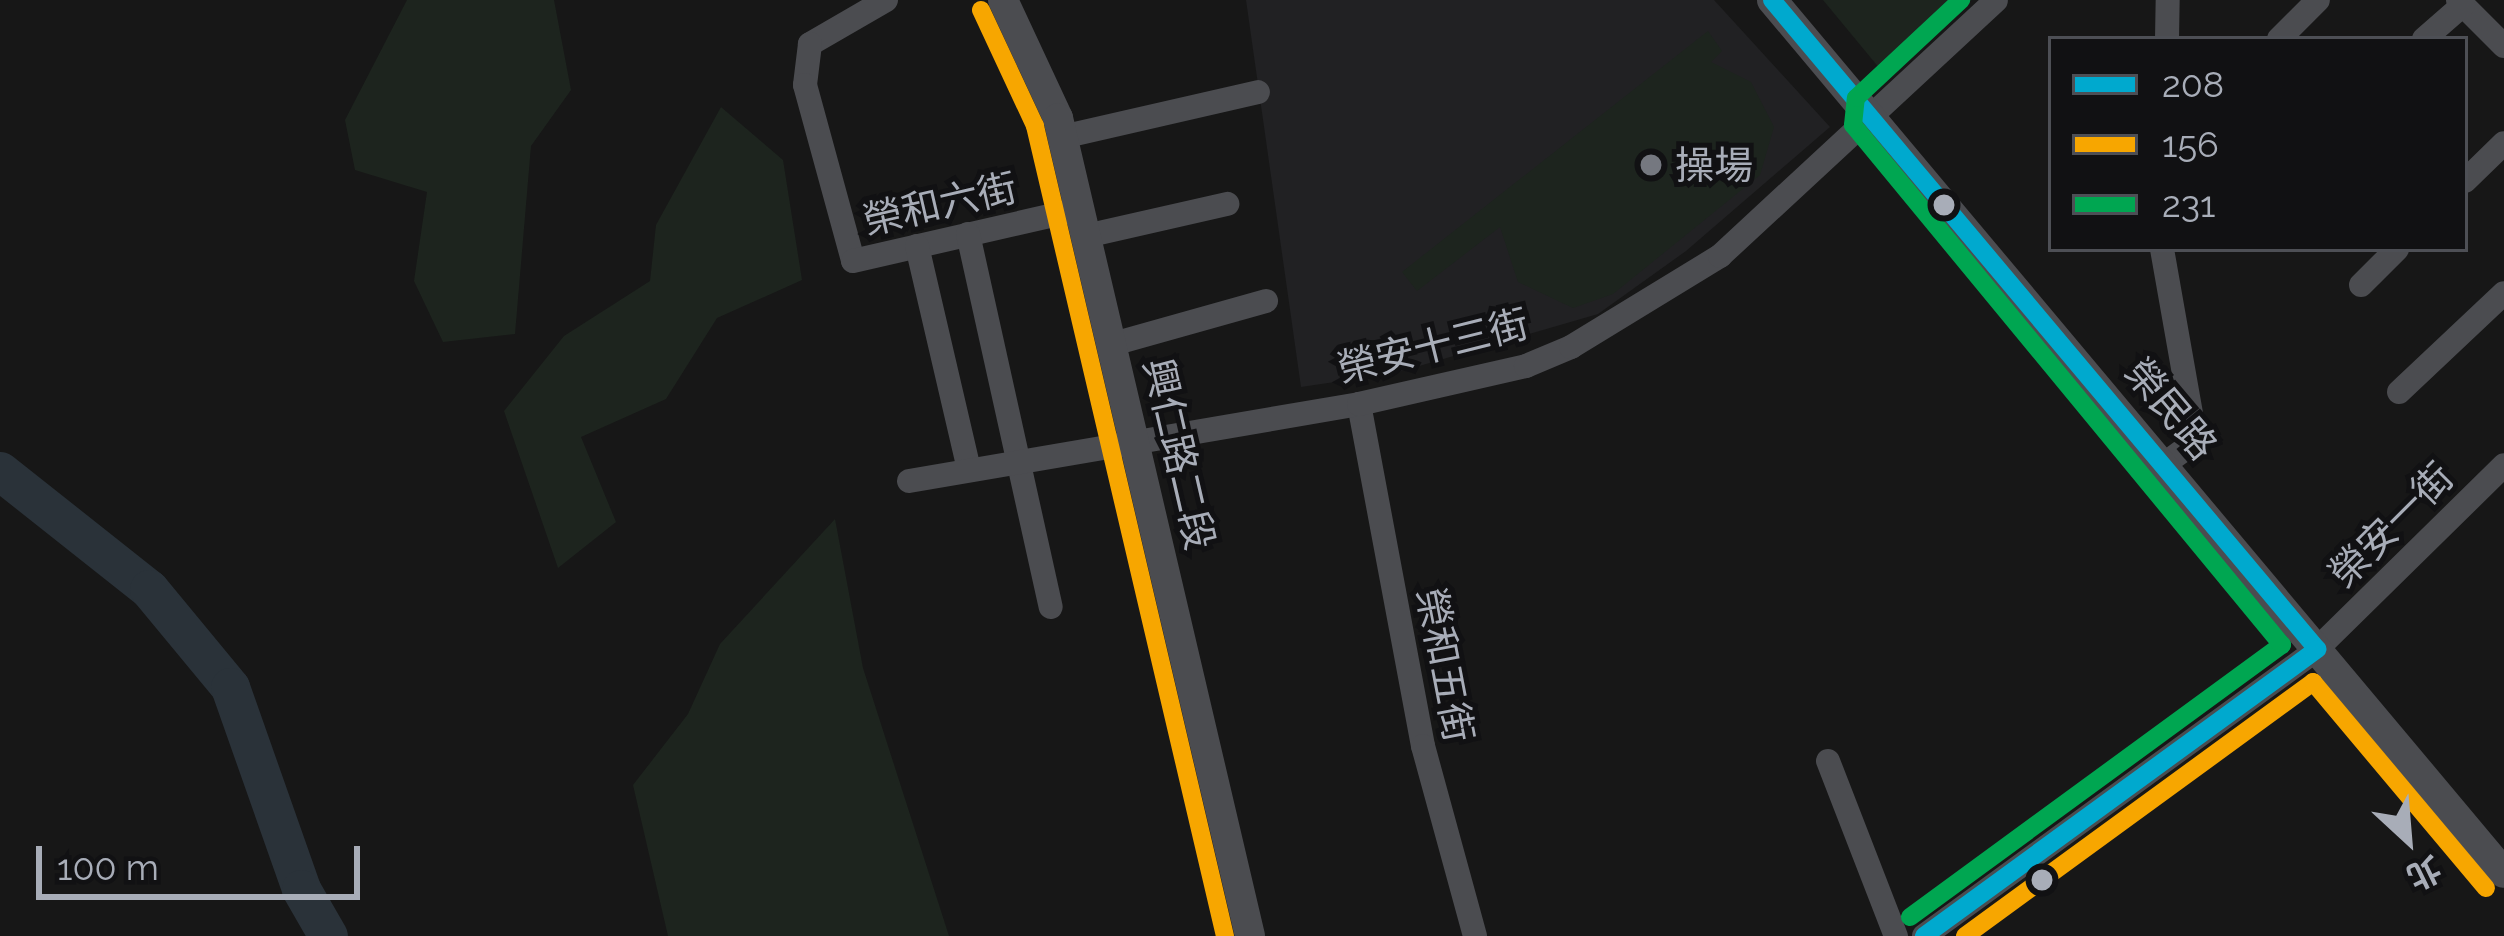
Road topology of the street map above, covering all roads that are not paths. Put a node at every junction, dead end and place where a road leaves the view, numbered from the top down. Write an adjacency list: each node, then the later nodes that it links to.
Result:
1 (886, 0): 20 (street, 榮和六街)
2 (1003, 0): 14 (street, 興仁路二段)
3 (1772, 0): 13 (street, 榮民路)
4 (1996, 0): 13 (street, 榮安十三街)
5 (2168, 0): 8 (street)
6 (2318, 0): 9 (street)
7 (2460, 2): 10 (street); 11 (street)
8 (2167, 36)
9 (2282, 36)
10 (2428, 36)
11 (2504, 46)
12 (1258, 92): 14 (street)
13 (1874, 113): 28 (street, 榮安十三街); 31 (street, 榮民路)
14 (1062, 137): 18 (street, 興仁路二段)
15 (2504, 142): 16 (street)
16 (2468, 179)
17 (1227, 203): 18 (street, 榮和六街)
18 (1083, 222): 19 (street, 榮和六街); 26 (street, 興仁路二段)
19 (968, 234): 20 (street, 榮和六街); 30 (street)
20 (916, 246): 33 (street)
21 (2162, 252): 31 (street)
22 (2394, 252): 23 (street)
23 (2361, 285)
24 (2504, 293): 27 (street)
25 (1266, 301): 26 (street)
26 (1113, 344): 29 (street, 興仁路二段)
27 (2399, 392)
28 (1359, 404): 29 (street, 榮安十三街); 40 (street, 榮和五街)
29 (1137, 440): 30 (street, 榮安十三街); 39 (street, 興仁路二段)
30 (1018, 460): 33 (street, 榮安十三街); 35 (street)
31 (2166, 464): 36 (street, 榮民路)
32 (2504, 465): 36 (street, 榮安一街)
33 (968, 469): 34 (street, 榮安十三街)
34 (909, 481)
35 (1051, 607)
36 (2317, 650): 38 (street, 榮民路); 42 (street, 榮安一街)
37 (1828, 761): 41 (street)
38 (2504, 873)
39 (1250, 936)
40 (1475, 936)
41 (1896, 936)
42 (1924, 936)

